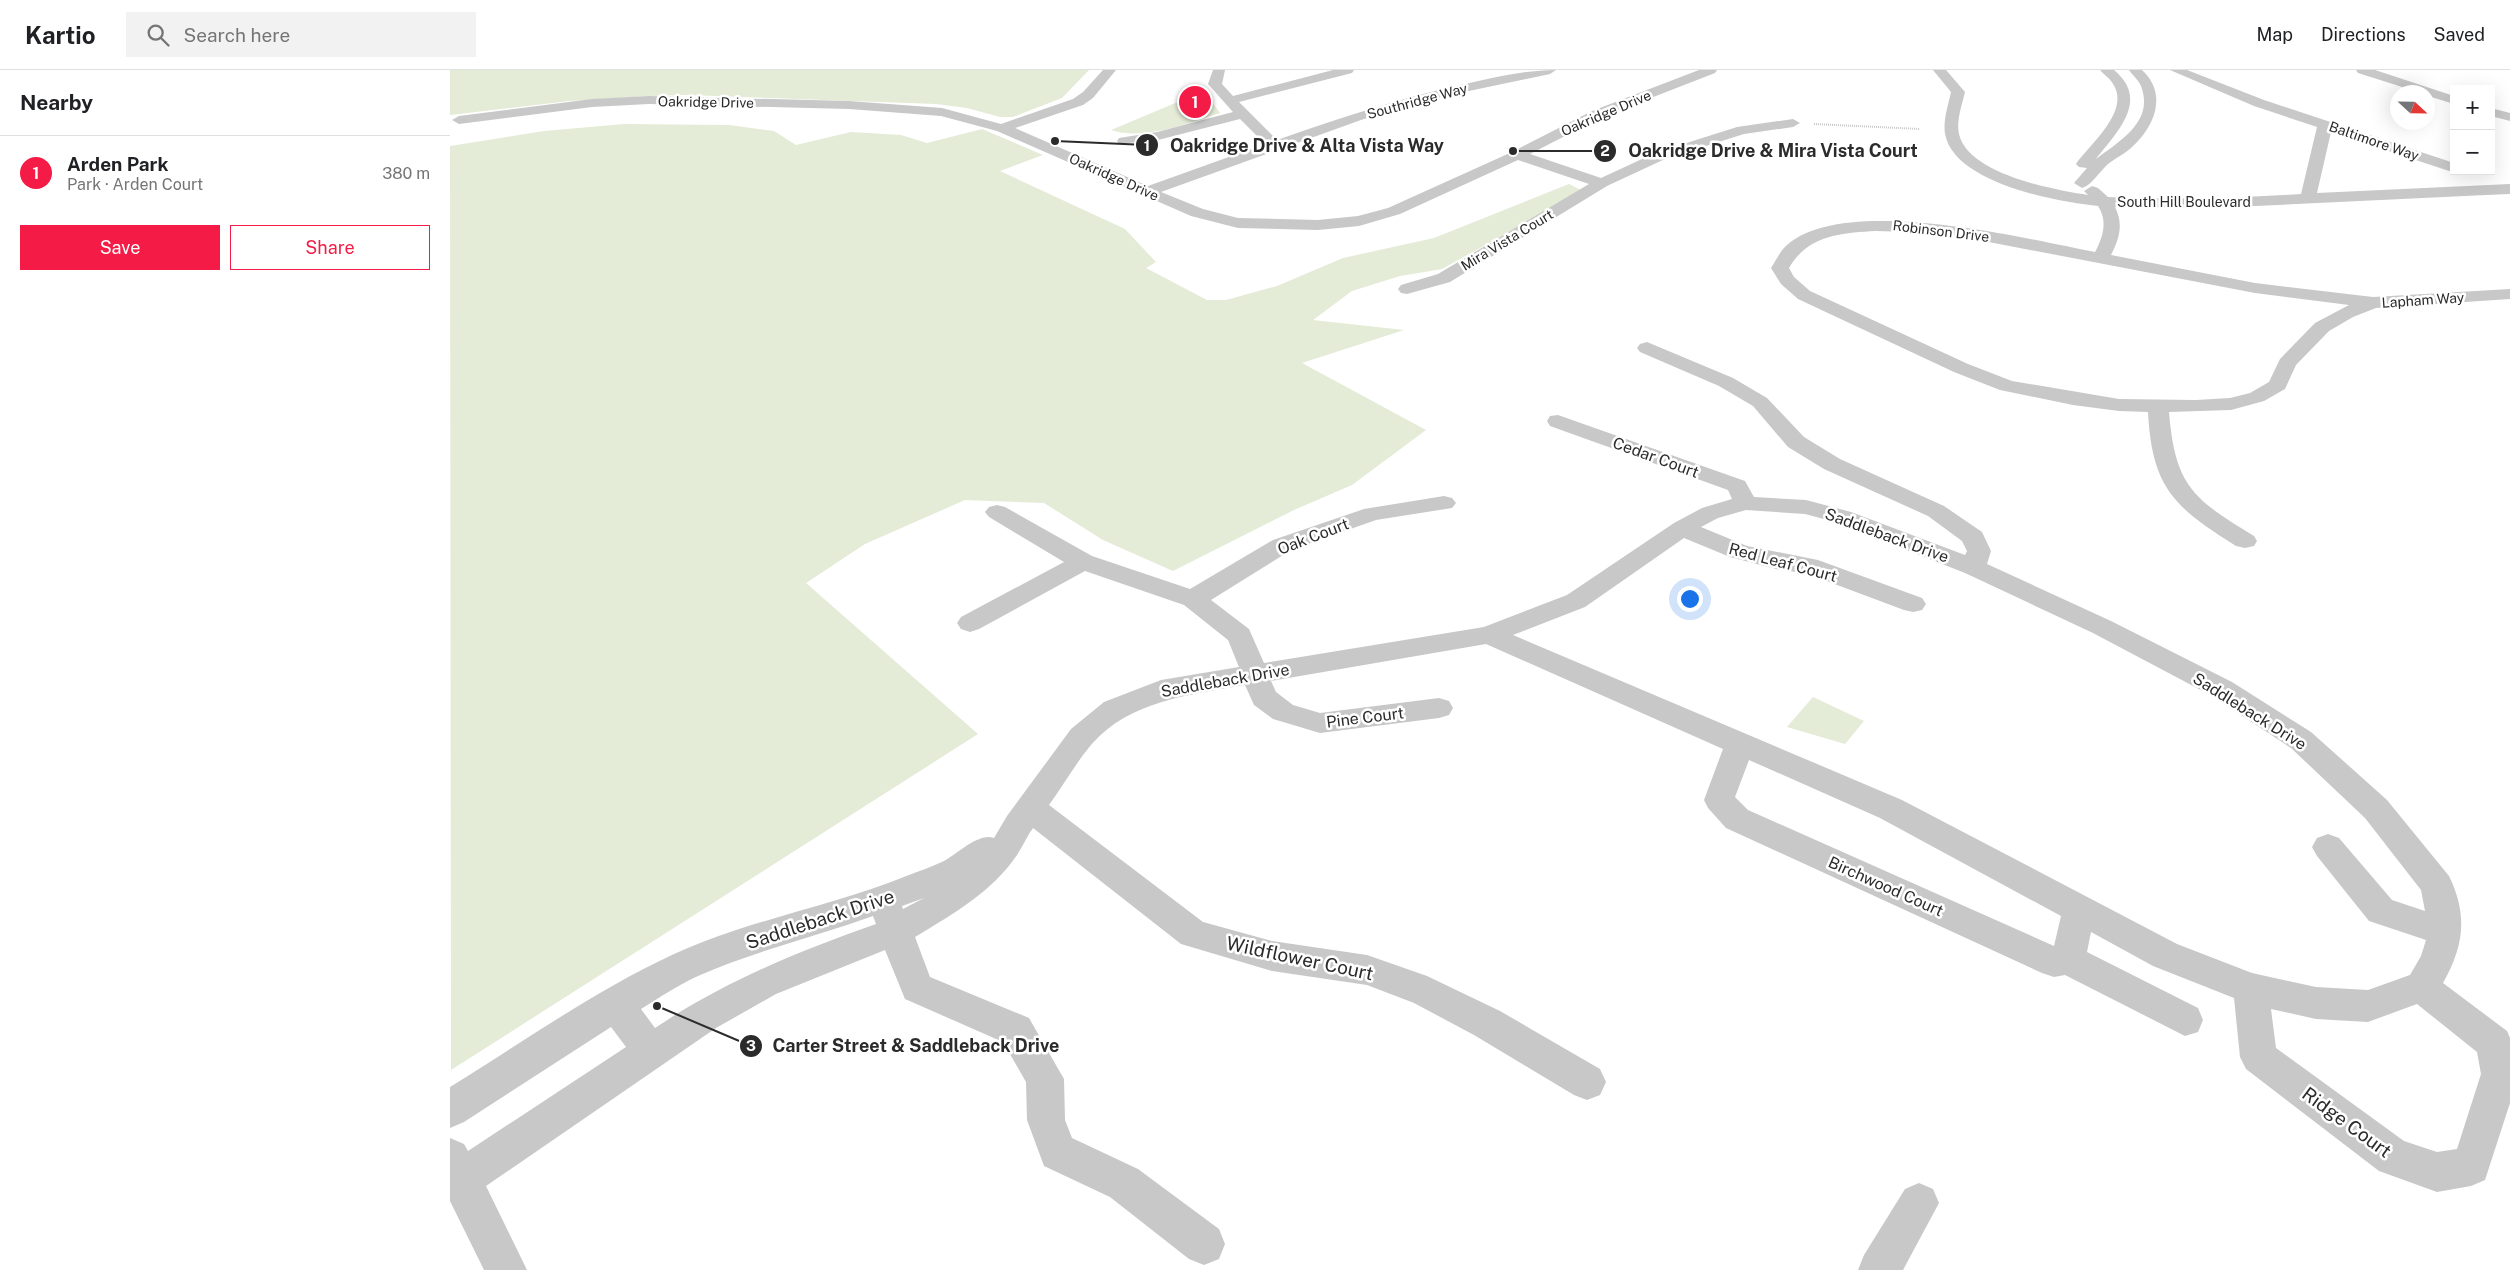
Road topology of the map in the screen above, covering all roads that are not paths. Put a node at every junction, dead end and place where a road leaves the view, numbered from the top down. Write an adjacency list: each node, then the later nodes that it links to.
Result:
1 (1110, 70): 21 (street)
2 (1218, 70): 13 (street)
3 (1348, 70): 13 (street)
4 (1550, 70): 23 (street, Southridge Way)
5 (1711, 70): 24 (street, Oakridge Drive)
6 (1939, 70): 32 (street, South Hill Boulevard)
7 (2106, 70): 28 (street)
8 (2136, 70): 28 (street)
9 (2176, 70): 14 (street, Baltimore Way)
10 (2195, 70): 14 (street, Baltimore Way)
11 (2362, 70): 12 (street)
12 (2450, 99)
13 (1229, 101): 16 (street)
14 (2294, 113): 20 (street, Baltimore Way)
15 (2495, 113): 17 (street)
16 (1241, 114): 22 (street); 23 (street)
17 (2510, 117)
18 (459, 120): 21 (street, Oakridge Drive)
19 (1793, 123): 27 (street, Mira Vista Court)
20 (2325, 125): 25 (street, Baltimore Way); 31 (street)
21 (1002, 128): 30 (street, Oakridge Drive)
22 (1124, 141)
23 (1274, 146): 30 (street, Southridge Way)
24 (1518, 155): 27 (street); 30 (street, Oakridge Drive)
25 (2450, 167)
26 (2477, 175): 29 (street)
27 (1602, 183): 34 (street, Mira Vista Court)
28 (2082, 183): 32 (street)
29 (2510, 187): 31 (street, South Hill Boulevard)
30 (1146, 192)
31 (2308, 199): 32 (street, South Hill Boulevard)
32 (2105, 202): 33 (street)
33 (2100, 259): 36 (street, Robinson Drive); 38 (street, Robinson Drive)
34 (1407, 288)
35 (2510, 294): 36 (street, Lapham Way)
36 (2373, 304): 38 (street, Lapham Way)
37 (1648, 348): 46 (street)
38 (2158, 405): 44 (street)
39 (1558, 421): 41 (street, Cedar Court)
40 (1444, 503): 47 (street, Oak Court)
41 (1745, 503): 43 (street, Saddleback Drive); 46 (street, Saddleback Drive)
42 (997, 512): 45 (street)
43 (1682, 528): 48 (street, Red Leaf Court); 50 (street, Saddleback Drive)
44 (2245, 541)
45 (1083, 562): 47 (street); 49 (street)
46 (1974, 566): 58 (street, Saddleback Drive)
47 (1193, 599): 51 (street)
48 (1913, 604)
49 (970, 623)
50 (1488, 635): 51 (street, Saddleback Drive); 53 (street)
51 (1253, 674): 52 (street, Pine Court); 54 (street, Saddleback Drive)
52 (1439, 708)
53 (1740, 743): 56 (street); 59 (street, Birchwood Court)
54 (1024, 816): 57 (street, Saddleback Drive); 65 (street, Wildflower Court)
55 (2328, 847): 58 (street)
56 (2079, 910): 59 (street); 61 (street)
57 (890, 915): 62 (street, Saddleback Drive); 64 (street, Saddleback Drive); 69 (street)
58 (2446, 932): 60 (street, Saddleback Drive)
59 (2068, 959): 63 (street)
60 (2422, 987): 61 (street); 61 (street, Ridge Court)
61 (2251, 989)
62 (616, 1004): 64 (street); 66 (street, Saddleback Drive)
63 (2185, 1020)
64 (650, 1051): 67 (street, Saddleback Drive)
65 (1587, 1082)
66 (450, 1108)
67 (455, 1168): 70 (street)
68 (1919, 1203): 71 (street)
69 (1204, 1244)
70 (506, 1270)
71 (1879, 1270)

